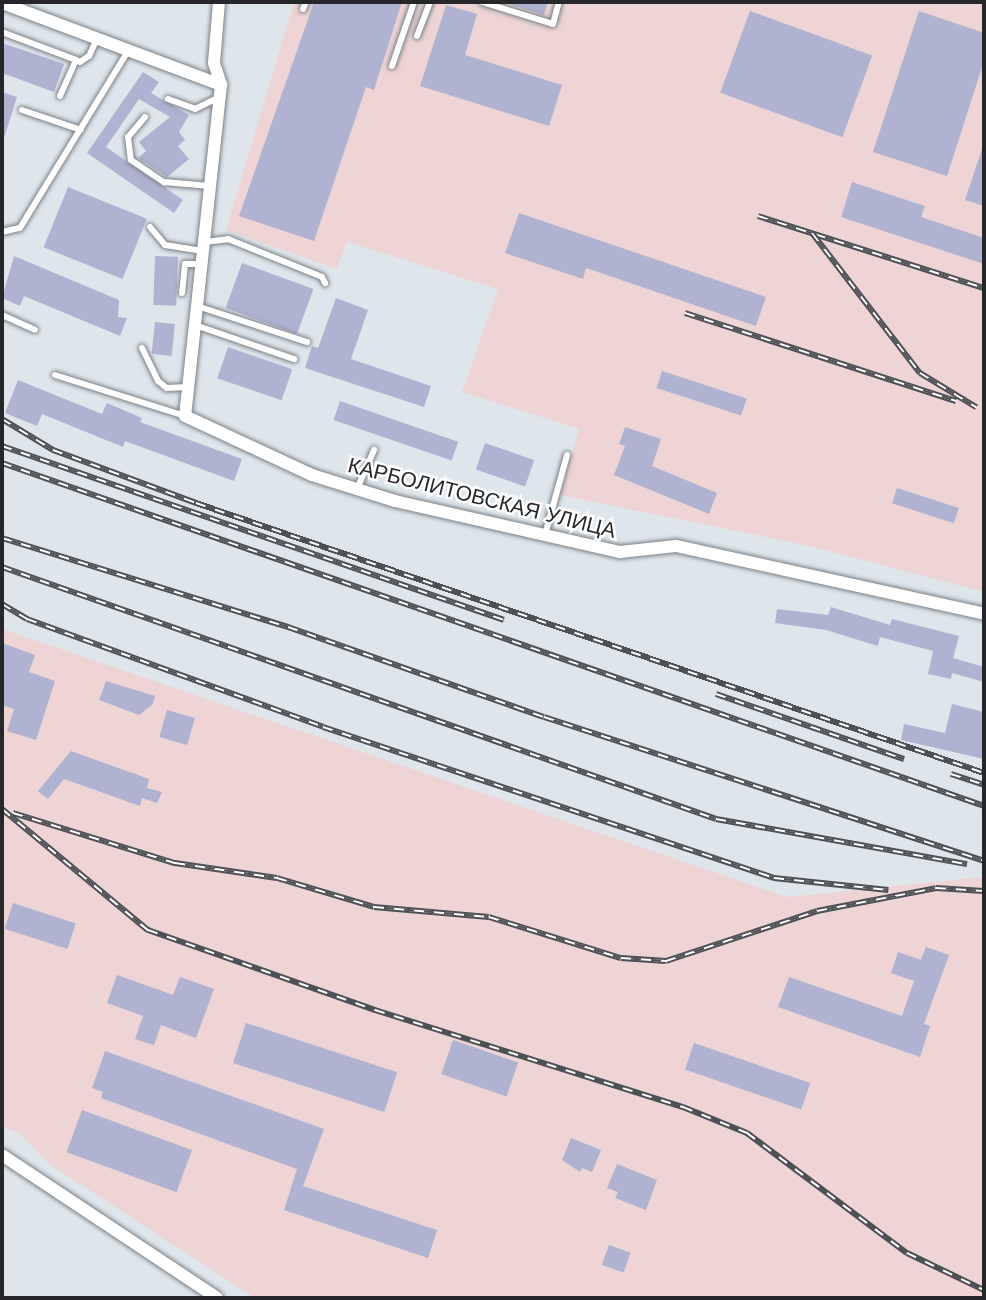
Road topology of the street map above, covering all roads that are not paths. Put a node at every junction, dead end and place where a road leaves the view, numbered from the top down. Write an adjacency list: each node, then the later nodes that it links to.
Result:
1 (219, 2): 13 (street)
2 (414, 2): 12 (lane)
3 (430, 2): 8 (lane)
4 (482, 2): 5 (lane)
5 (559, 2)
6 (2, 3): 9 (street)
7 (2, 32): 11 (lane)
8 (417, 36)
9 (97, 39): 10 (street); 11 (lane)
10 (128, 51): 13 (street); 18 (lane)
11 (76, 60): 14 (lane)
12 (392, 66)
13 (220, 91): 15 (lane); 19 (street)
14 (60, 96)
15 (169, 99)
16 (22, 110): 18 (lane)
17 (145, 117): 19 (lane)
18 (81, 130): 21 (lane)
19 (210, 186): 22 (street)
20 (150, 227): 22 (lane)
21 (2, 232)
22 (203, 252): 23 (lane); 24 (lane); 25 (street)
23 (325, 284)
24 (182, 293)
25 (197, 306): 27 (street); 29 (lane)
26 (2, 315): 28 (lane)
27 (195, 325): 31 (lane); 33 (street)
28 (35, 330)
29 (307, 342)
30 (142, 348): 33 (lane)
31 (294, 359)
32 (55, 375): 34 (lane)
33 (188, 387): 34 (street)
34 (185, 416): 37 (street, КАРБОЛИТОВСКАЯ УЛИЦА)
35 (374, 450): 37 (lane)
36 (567, 455): 38 (lane)
37 (357, 489): 38 (street, КАРБОЛИТОВСКАЯ УЛИЦА)
38 (545, 535): 39 (street, КАРБОЛИТОВСКАЯ УЛИЦА)
39 (984, 614)
40 (2, 1155): 41 (street)
41 (218, 1298)

